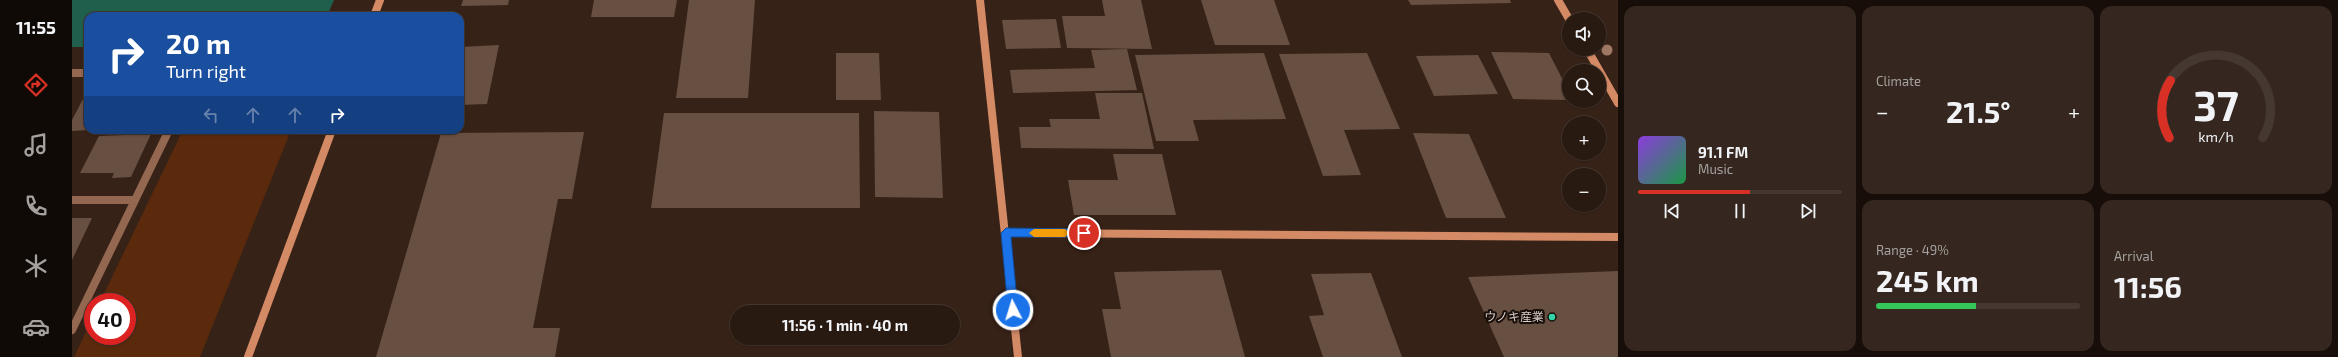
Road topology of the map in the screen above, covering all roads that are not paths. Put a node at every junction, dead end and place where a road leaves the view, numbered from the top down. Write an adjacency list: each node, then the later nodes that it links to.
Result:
1 (380, 0): 4 (street)
2 (980, 0): 14 (street)
3 (1558, 0): 5 (street)
4 (376, 12)
5 (1565, 12)
6 (1591, 56): 9 (street)
7 (72, 73): 8 (street)
8 (84, 73)
9 (1618, 103)
10 (167, 134): 13 (street)
11 (331, 134): 17 (street)
12 (72, 200): 13 (street)
13 (135, 200): 16 (street)
14 (1006, 233): 15 (street); 18 (street)
15 (1618, 237)
16 (72, 330)
17 (248, 357)
18 (1018, 357)

